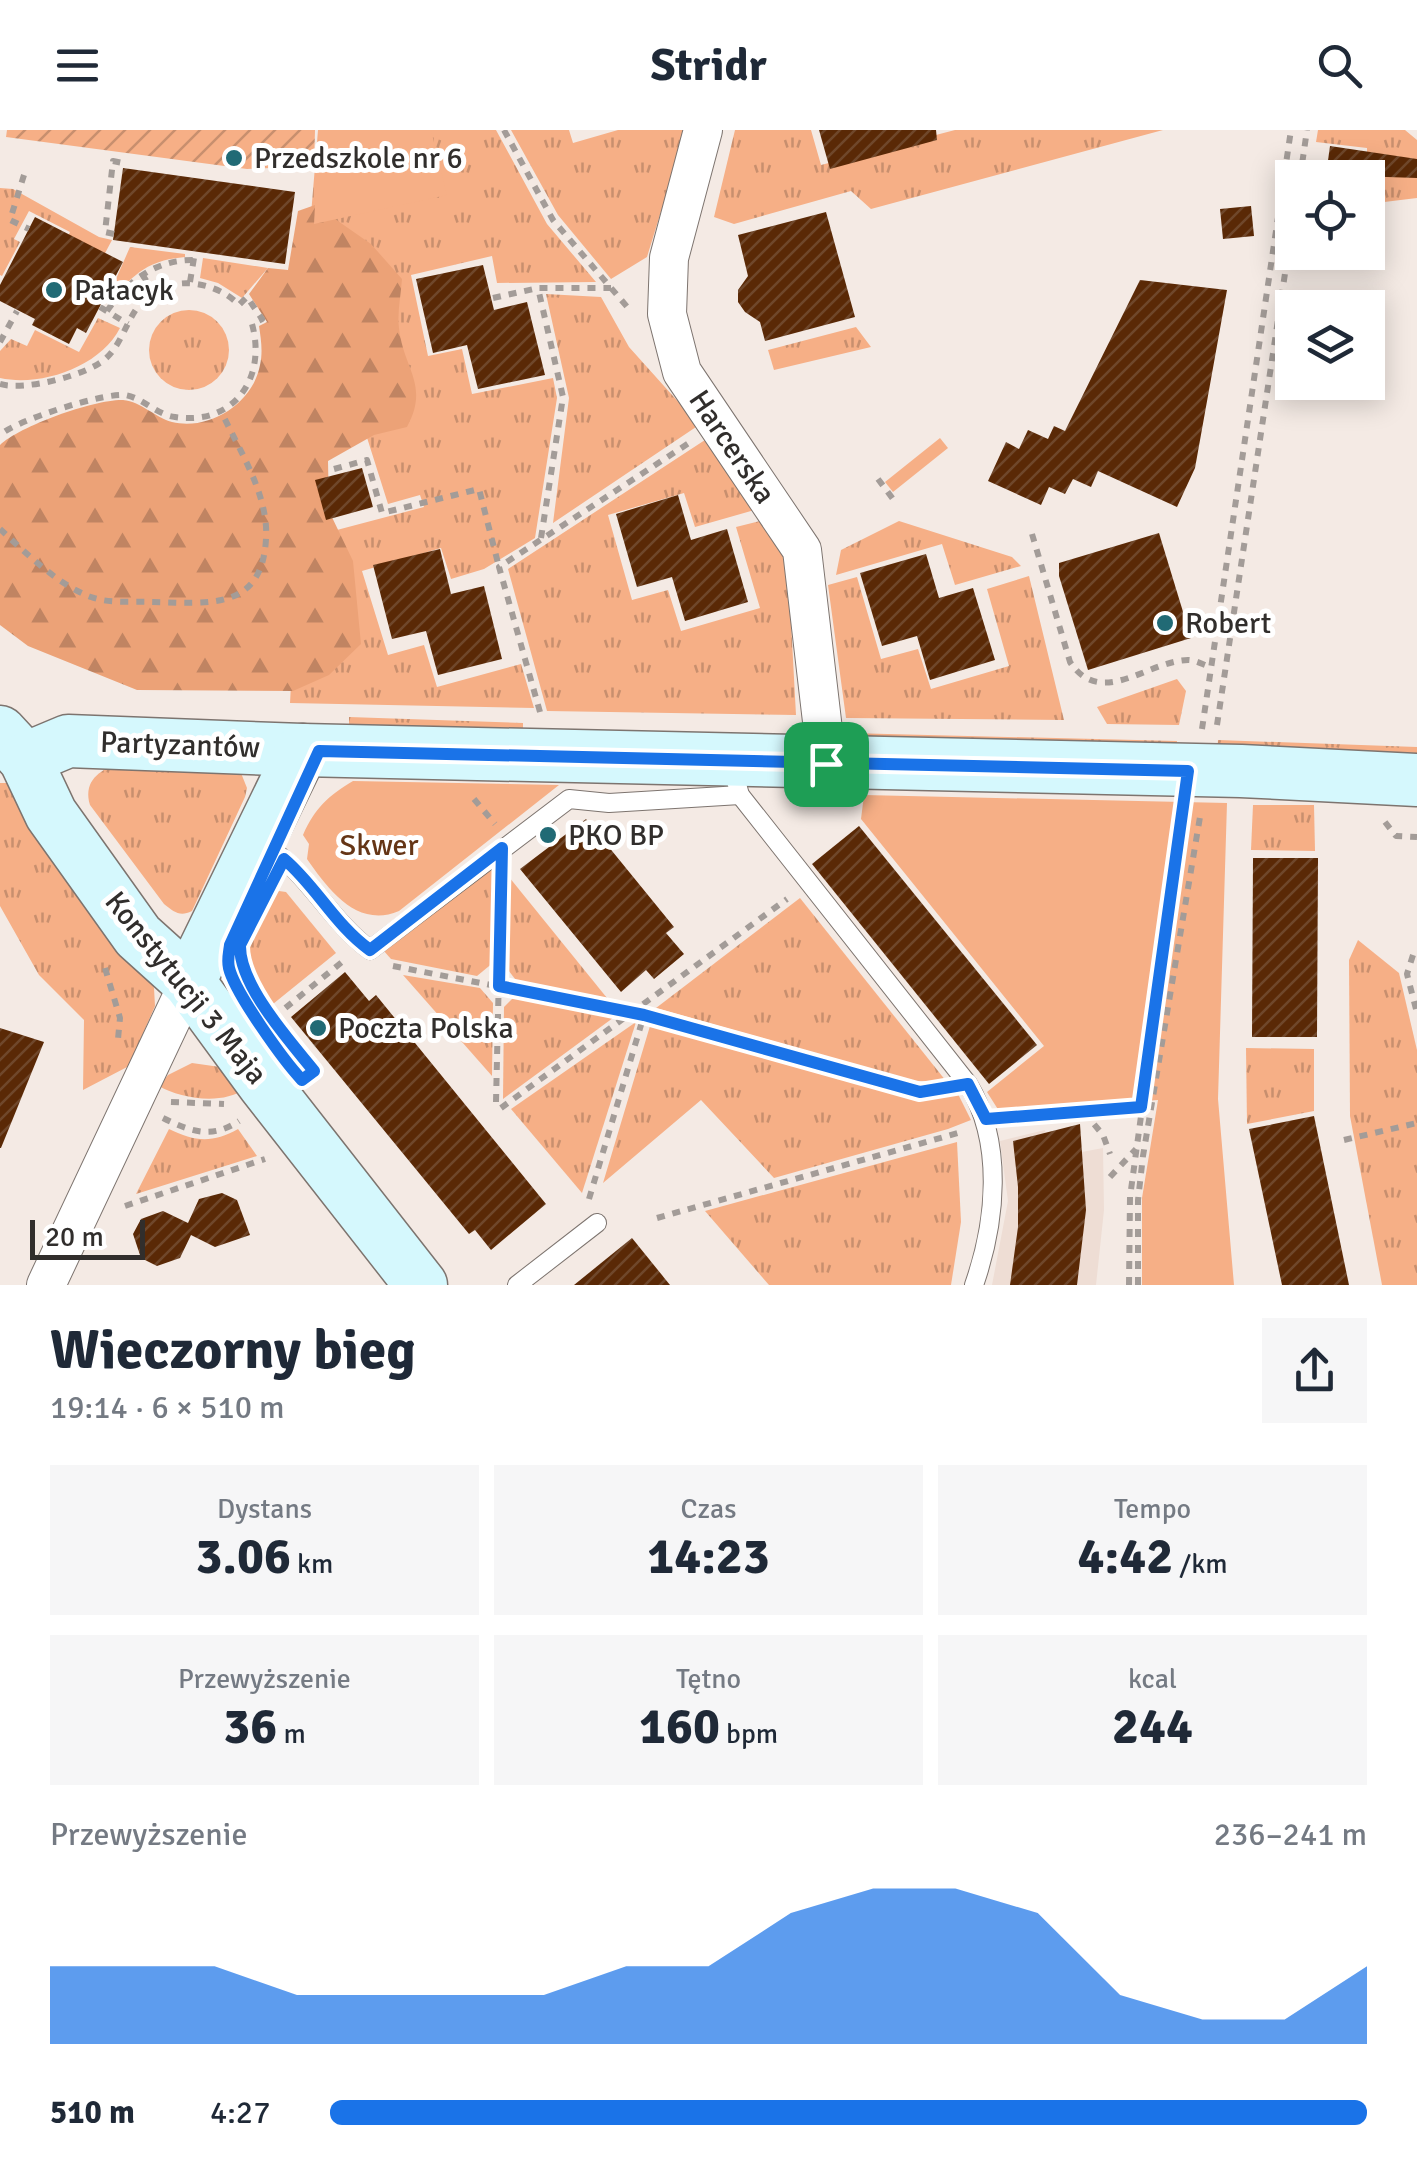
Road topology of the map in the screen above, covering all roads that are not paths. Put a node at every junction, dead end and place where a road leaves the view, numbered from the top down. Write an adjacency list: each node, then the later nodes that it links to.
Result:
1 (703, 130): 4 (street, Harcerska)
2 (13, 745): 3 (street, Partyzantów); 8 (street, Konstytucji 3 Maja)
3 (302, 750): 5 (street, Partyzantów); 7 (street)
4 (826, 764): 5 (street, Partyzantów); 6 (street, Partyzantów)
5 (736, 778): 7 (lane); 13 (lane)
6 (1417, 780)
7 (257, 840): 8 (street)
8 (190, 982): 10 (street); 11 (street, Konstytucji 3 Maja)
9 (591, 1216): 12 (lane)
10 (46, 1285)
11 (421, 1285)
12 (518, 1285)
13 (974, 1285)

